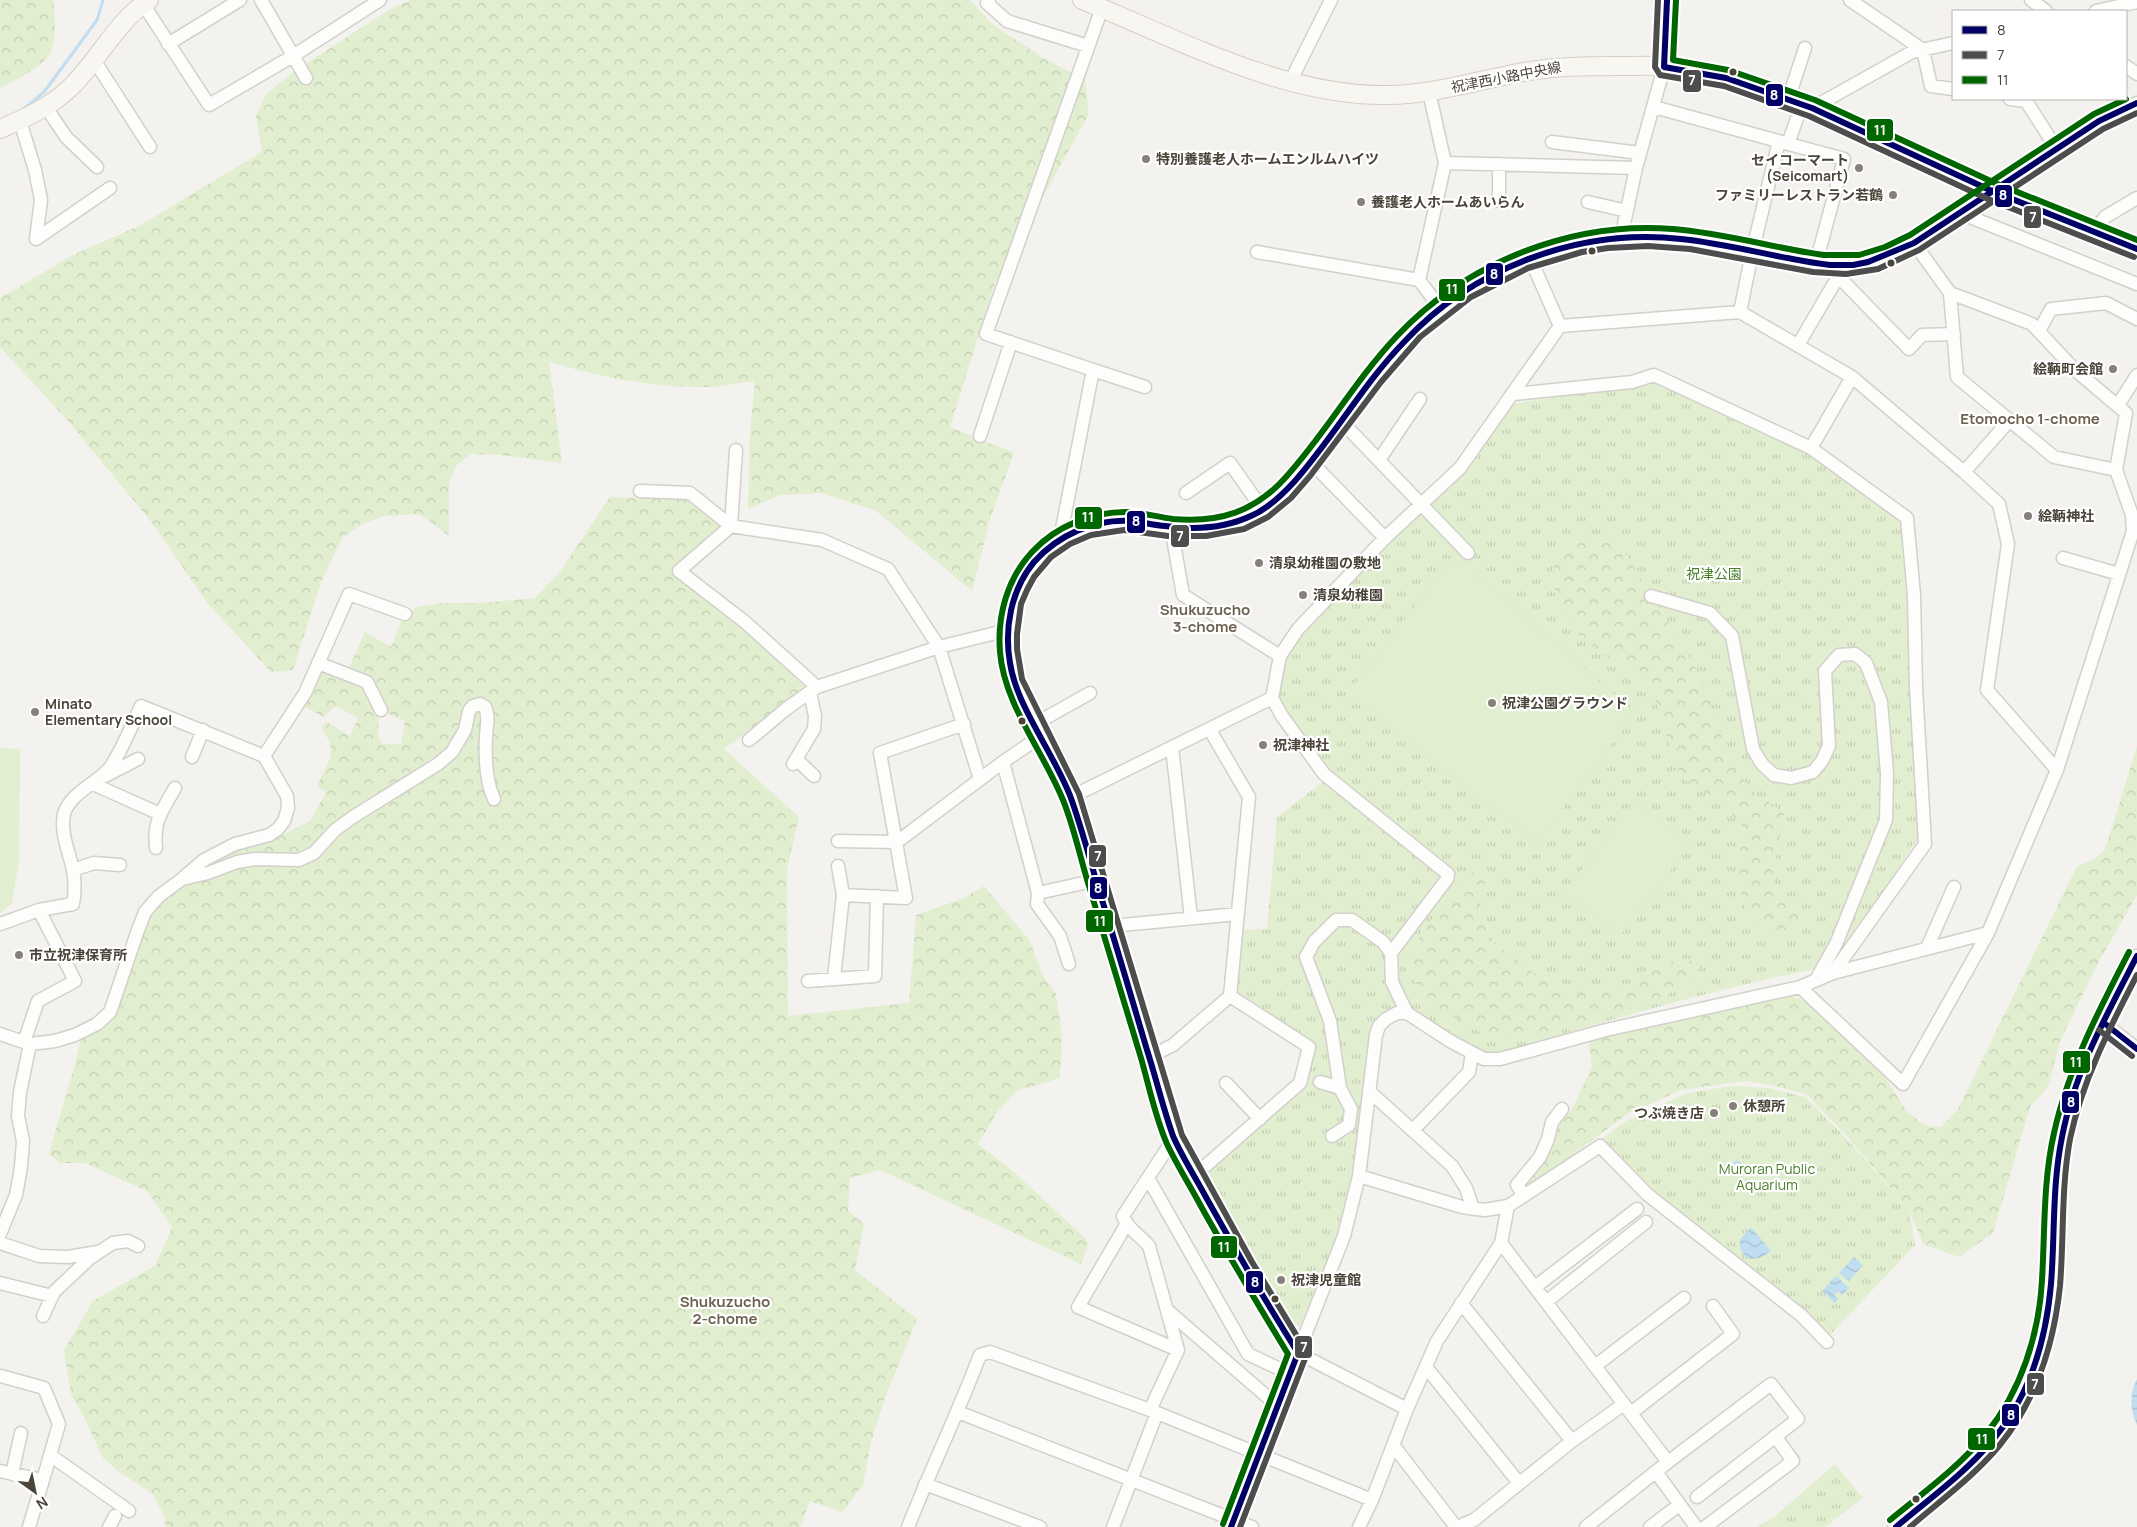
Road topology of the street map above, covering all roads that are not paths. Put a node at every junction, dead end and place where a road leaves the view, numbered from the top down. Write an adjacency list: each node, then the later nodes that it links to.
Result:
1 (240, 0): 16 (street)
2 (261, 0): 20 (street)
3 (380, 0): 20 (street)
4 (989, 0): 17 (street)
5 (1082, 0): 12 (main road, 祝津西小路中央線)
6 (1331, 0): 24 (street)
7 (1667, 0): 22 (street)
8 (1850, 0): 19 (street)
9 (2031, 0): 13 (street)
10 (146, 2): 16 (street); 21 (main road)
11 (2137, 2): 14 (street)
12 (1102, 8): 17 (street); 24 (main road, 祝津西小路中央線)
13 (2045, 10)
14 (2101, 10)
15 (1952, 43): 19 (street)
16 (168, 44): 20 (street)
17 (1088, 46): 70 (street)
18 (1805, 48): 28 (street)
19 (1923, 50): 25 (street); 28 (street)
20 (293, 56): 23 (street)
21 (94, 60): 31 (main road); 37 (street)
22 (1664, 67): 26 (main road, 祝津西小路中央線); 28 (main road, 祝津西小路中央線); 30 (street)
23 (306, 78)
24 (1290, 82): 26 (main road, 祝津西小路中央線)
25 (1952, 90)
26 (1429, 92): 40 (street)
27 (2018, 100): 38 (street)
28 (1801, 104): 35 (street); 46 (main road, 祝津西小路中央線)
29 (2137, 104): 38 (street)
30 (1654, 107): 35 (street); 39 (street)
31 (46, 108): 32 (main road); 43 (street)
32 (20, 120): 33 (main road); 45 (street)
33 (0, 129)
34 (1552, 142): 36 (street)
35 (1784, 142): 57 (street); 59 (street)
36 (1566, 144): 39 (street); 42 (street)
37 (150, 147)
38 (2056, 148): 46 (street)
39 (1640, 153): 44 (street)
40 (1445, 163): 41 (street); 61 (street)
41 (1499, 164): 42 (street); 48 (street)
42 (1559, 166): 44 (street)
43 (97, 167)
44 (1636, 168): 50 (street)
45 (110, 188)
46 (1992, 191): 51 (main road); 52 (street)
47 (2137, 198): 52 (street)
48 (1498, 201)
49 (1588, 202): 50 (street)
50 (1627, 211): 53 (street)
51 (1960, 213): 54 (main road); 62 (street)
52 (2093, 233): 55 (street)
53 (1621, 238): 57 (main road); 58 (main road)
54 (1914, 243): 60 (main road); 63 (street)
55 (2137, 249)
56 (1257, 252): 61 (street)
57 (1752, 253): 59 (main road); 65 (street)
58 (1530, 258): 64 (main road); 67 (street)
59 (1816, 263): 60 (main road)
60 (1841, 271): 69 (street); 71 (street)
61 (1419, 280): 64 (street)
62 (2137, 284)
63 (1950, 292): 68 (street); 69 (street)
64 (1440, 308): 79 (main road)
65 (1740, 312): 67 (street); 71 (street)
66 (2137, 319): 68 (street)
67 (1560, 326): 76 (street)
68 (2039, 331): 78 (street)
69 (1954, 334): 80 (street)
70 (1011, 342): 72 (street); 81 (street)
71 (1798, 346): 74 (street)
72 (1093, 370): 75 (street); 95 (street)
73 (2137, 375): 78 (street)
74 (1852, 377): 82 (street); 87 (street)
75 (1145, 387)
76 (1514, 394): 82 (street); 90 (street)
77 (1420, 399): 84 (street)
78 (2127, 411): 86 (street)
79 (1341, 421): 84 (street); 85 (main road)
80 (2010, 421): 86 (street); 87 (street)
81 (980, 436)
82 (1810, 448): 149 (street)
83 (736, 450): 92 (street)
84 (1379, 460): 90 (street)
85 (1310, 462): 91 (main road); 94 (street)
86 (2116, 470): 98 (street)
87 (1964, 472): 119 (street)
88 (640, 491): 92 (street)
89 (1186, 493): 91 (street)
90 (1421, 503): 94 (street); 96 (street)
91 (1263, 510): 93 (main road)
92 (731, 526): 102 (street); 105 (street)
93 (1171, 527): 95 (main road); 103 (street)
94 (1385, 538): 103 (street)
95 (1060, 539): 101 (main road)
96 (1468, 553)
97 (2063, 558): 98 (street)
98 (2119, 574): 119 (street)
99 (1651, 596): 151 (street)
100 (405, 614): 104 (street)
101 (1008, 630): 102 (street); 111 (main road)
102 (939, 647): 105 (street); 109 (street)
103 (1280, 656): 107 (street)
104 (318, 663): 108 (street); 116 (street)
105 (814, 689): 113 (street); 120 (street)
106 (1090, 693): 111 (street)
107 (1272, 698): 112 (street); 146 (street)
108 (381, 710)
109 (964, 724): 121 (street); 128 (street)
110 (203, 730): 115 (street); 116 (street); 122 (street)
111 (1038, 730): 118 (street); 124 (main road)
112 (1210, 730): 114 (street); 140 (street)
113 (749, 740)
114 (1172, 747): 124 (street); 141 (street)
115 (192, 756)
116 (264, 756): 133 (street)
117 (138, 759): 122 (street)
118 (1003, 762): 121 (street); 136 (street)
119 (2057, 770): 144 (street)
120 (814, 776)
121 (980, 779): 128 (street)
122 (97, 780): 126 (street); 132 (street)
123 (175, 788): 126 (street)
124 (1071, 797): 134 (main road)
125 (494, 799): 133 (street)
126 (160, 814): 129 (street)
127 (838, 841): 128 (street)
128 (897, 842): 138 (street)
129 (156, 848)
130 (120, 865): 132 (street)
131 (838, 866): 137 (street)
132 (73, 870): 139 (street)
133 (182, 879): 158 (street)
134 (1097, 880): 136 (street); 143 (main road)
135 (1954, 887): 145 (street)
136 (1038, 893): 148 (street)
137 (843, 895): 138 (street); 150 (street)
138 (877, 896): 150 (street)
139 (39, 910): 142 (street); 158 (street)
140 (1238, 914): 141 (street); 154 (street)
141 (1191, 918): 143 (street)
142 (0, 924)
143 (1111, 926): 161 (main road)
144 (1988, 933): 145 (street); 153 (street)
145 (1927, 948): 149 (street)
146 (1391, 953): 155 (street); 164 (street)
147 (2137, 956): 156 (street)
148 (1069, 964)
149 (1833, 972): 151 (street)
150 (834, 978): 152 (street)
151 (1816, 980): 153 (street)
152 (808, 981)
153 (1800, 987): 160 (street)
154 (1230, 996): 161 (street); 167 (street)
155 (1408, 1013): 160 (street); 165 (street)
156 (2104, 1024): 159 (street); 215 (street)
157 (0, 1034): 158 (street)
158 (27, 1043): 180 (street)
159 (2137, 1049)
160 (1472, 1053): 168 (street)
161 (1149, 1057): 170 (main road)
162 (1320, 1082): 164 (street)
163 (1226, 1083): 167 (street)
164 (1340, 1088): 169 (street)
165 (1369, 1091): 168 (street); 172 (street)
166 (1562, 1109): 174 (street)
167 (1260, 1119): 171 (street)
168 (1413, 1130): 176 (street)
169 (1332, 1136)
170 (1174, 1138): 171 (main road); 173 (street)
171 (1194, 1176): 196 (main road)
172 (1360, 1176): 176 (street); 196 (street)
173 (1148, 1178): 179 (street); 199 (street)
174 (1524, 1196): 175 (street); 194 (street)
175 (1508, 1206): 176 (street); 182 (street)
176 (1473, 1209)
177 (1637, 1209): 186 (street)
178 (1646, 1222): 189 (street)
179 (1126, 1225): 192 (street); 195 (street)
180 (0, 1234)
181 (0, 1243): 184 (street)
182 (1501, 1243): 186 (street); 190 (street)
183 (138, 1246): 184 (street)
184 (100, 1252): 187 (street)
185 (0, 1283): 187 (street)
186 (1535, 1287): 189 (street)
187 (52, 1296): 193 (street)
188 (1684, 1298): 197 (street)
189 (1546, 1302): 197 (street)
190 (1462, 1304): 198 (street); 208 (street)
191 (1713, 1306): 202 (street)
192 (1167, 1310): 195 (street); 201 (street)
193 (43, 1316)
194 (1827, 1342)
195 (1178, 1350): 205 (street)
196 (1298, 1353): 199 (main road); 203 (street)
197 (1595, 1366): 202 (street)
198 (1426, 1367): 203 (street); 219 (street)
199 (1290, 1374): 201 (main road)
200 (1, 1376): 210 (street)
201 (1278, 1406): 211 (main road)
202 (1627, 1408): 208 (street); 212 (street)
203 (1407, 1409): 209 (street)
204 (958, 1412): 205 (street); 217 (street); 218 (street)
205 (1154, 1412): 211 (street); 217 (street)
206 (22, 1433): 213 (street)
207 (1775, 1436): 212 (street); 220 (street); 235 (street)
208 (1572, 1441): 219 (street)
209 (1393, 1445): 221 (street); 231 (street)
210 (50, 1454): 216 (street); 223 (street)
211 (1258, 1455): 221 (street); 224 (main road)
212 (1668, 1462): 214 (street)
213 (6, 1472): 216 (street)
214 (1656, 1472): 222 (street); 232 (street)
215 (1960, 1473): 236 (street)
216 (43, 1480): 225 (street)
217 (1131, 1480): 224 (street); 228 (street)
218 (925, 1484): 226 (street); 227 (street)
219 (1519, 1484): 231 (street)
220 (1697, 1497)
221 (1372, 1500): 230 (street)
222 (1679, 1505): 233 (street); 234 (street)
223 (129, 1511)
224 (1232, 1523): 229 (street)
225 (31, 1526)
226 (908, 1527)
227 (1040, 1527)
228 (1113, 1527)
229 (1252, 1527)
230 (1359, 1527)
231 (1456, 1527)
232 (1586, 1527)
233 (1650, 1527)
234 (1696, 1527)
235 (1705, 1527)
236 (1896, 1527)

